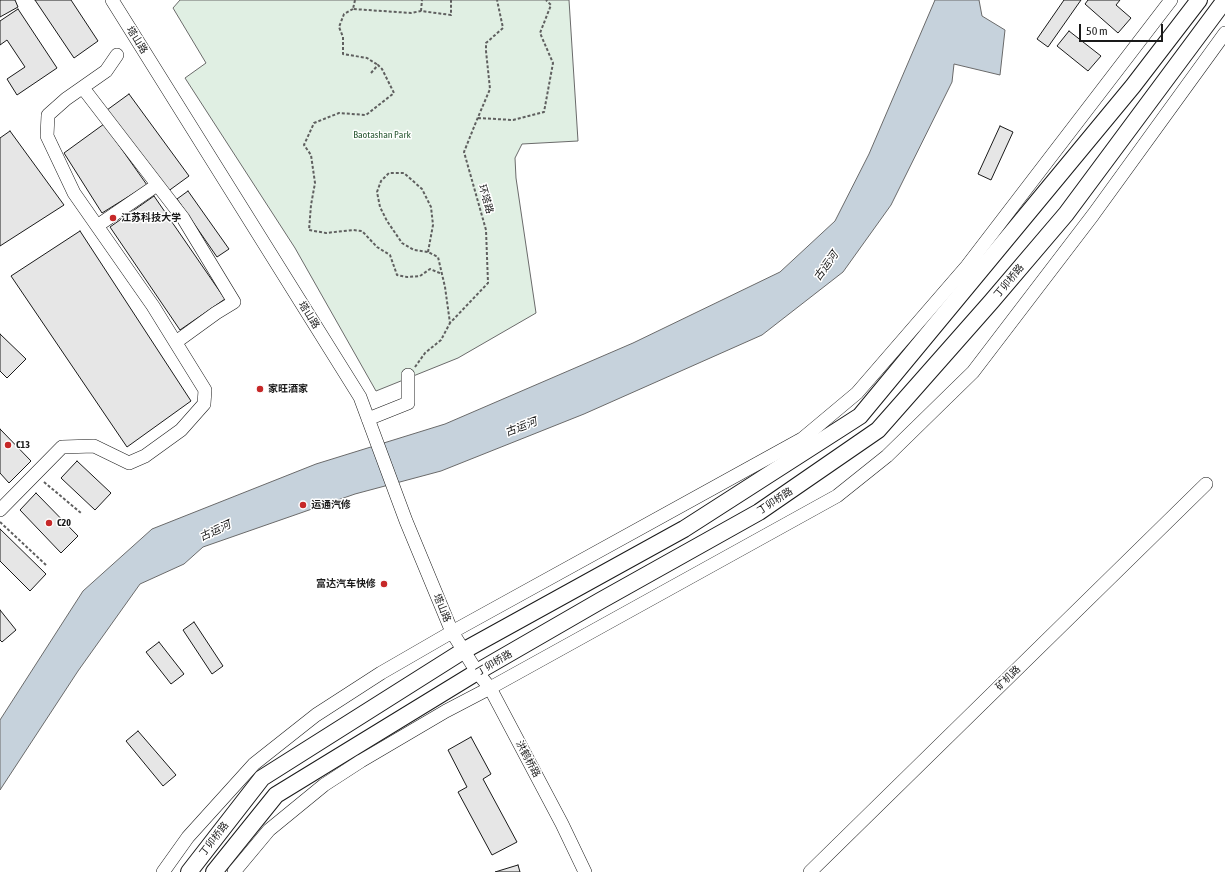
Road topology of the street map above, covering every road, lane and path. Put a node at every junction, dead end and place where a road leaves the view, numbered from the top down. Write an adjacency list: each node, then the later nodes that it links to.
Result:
1 (112, 0): 25 (street, 塔山路)
2 (355, 0): 10 (path)
3 (422, 0): 11 (path)
4 (451, 0): 11 (path)
5 (497, 0): 17 (path, 环塔路)
6 (546, 0): 17 (path)
7 (1171, 0): 32 (street)
8 (1199, 0): 33 (main road, 丁卯桥路)
9 (1225, 0): 34 (main road, 丁卯桥路)
10 (353, 9): 11 (path); 14 (path)
11 (421, 12)
12 (1225, 33): 35 (street)
13 (117, 55): 16 (street)
14 (378, 65): 15 (path); 21 (path)
15 (371, 73)
16 (83, 88): 18 (street); 19 (street)
17 (477, 118): 22 (path, 环塔路)
18 (157, 185): 19 (street); 23 (street)
19 (97, 226): 23 (street)
20 (428, 252): 20 (path); 21 (path)
21 (442, 274): 22 (path)
22 (450, 323): 24 (path, 环塔路)
23 (176, 342): 28 (street)
24 (408, 375): 25 (street)
25 (368, 419): 32 (street, 塔山路)
26 (39, 477): 29 (path)
27 (1206, 484): 41 (street, 矿机路)
28 (2, 504)
29 (81, 513)
30 (0, 522): 31 (path)
31 (46, 565)
32 (452, 632): 33 (street, 塔山路); 36 (street)
33 (462, 651): 34 (street, 洪鹤桥路); 37 (main road, 丁卯桥路)
34 (477, 672): 35 (street, 洪鹤桥路); 38 (main road, 丁卯桥路)
35 (490, 688): 39 (street); 40 (street, 洪鹤桥路)
36 (163, 872)
37 (189, 872)
38 (214, 872)
39 (234, 872)
40 (585, 872)
41 (810, 872)

